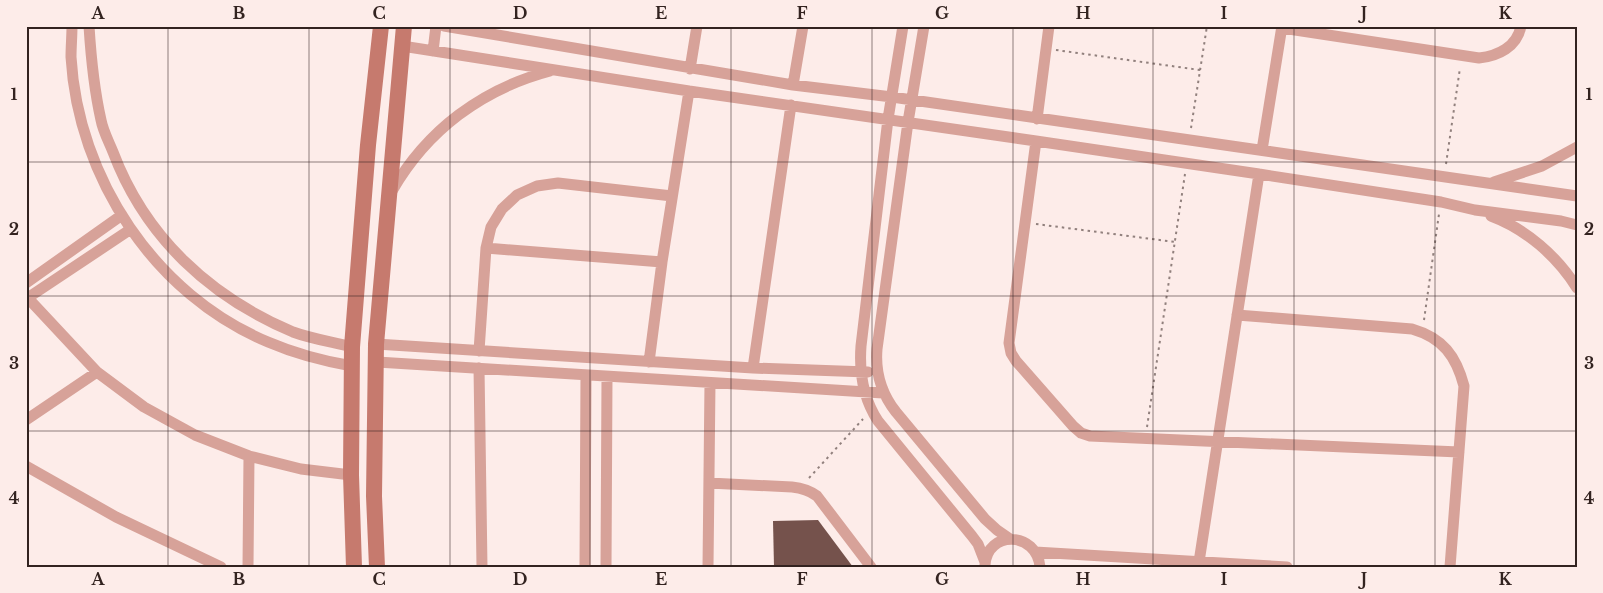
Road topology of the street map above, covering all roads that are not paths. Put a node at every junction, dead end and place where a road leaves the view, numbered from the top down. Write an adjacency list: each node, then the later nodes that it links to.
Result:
1 (72, 26): 35 (street)
2 (89, 26): 45 (street)
3 (381, 26): 45 (street)
4 (404, 26): 14 (street)
5 (436, 26): 15 (street)
6 (444, 26): 16 (street)
7 (697, 26): 16 (street)
8 (803, 26): 18 (street)
9 (904, 26): 20 (street)
10 (924, 26): 21 (street)
11 (1048, 26): 24 (street)
12 (1521, 26): 13 (street)
13 (1282, 27): 28 (street)
14 (402, 46): 15 (street); 31 (street)
15 (433, 51): 17 (street)
16 (690, 69): 18 (street)
17 (554, 70): 19 (street); 31 (street)
18 (793, 85): 20 (street)
19 (689, 91): 22 (street); 32 (street)
20 (892, 97): 21 (street); 23 (street)
21 (911, 100): 24 (street); 25 (street)
22 (791, 105): 23 (street); 51 (street)
23 (888, 119): 25 (street); 54 (street)
24 (1037, 119): 28 (street)
25 (908, 122): 26 (street); 53 (street)
26 (1036, 141): 29 (street); 61 (street)
27 (1577, 147): 30 (street)
28 (1262, 150): 30 (street)
29 (1259, 174): 34 (street); 43 (street)
30 (1487, 184): 33 (street)
31 (390, 194): 44 (street)
32 (672, 196): 38 (street); 39 (street)
33 (1577, 196)
34 (1475, 210): 36 (street); 41 (street)
35 (122, 216): 37 (street); 40 (street)
36 (1575, 221)
37 (130, 229): 42 (street); 49 (street)
38 (486, 248): 39 (street); 46 (street)
39 (662, 262): 48 (street)
40 (26, 283)
41 (1577, 288)
42 (27, 297): 52 (street)
43 (1237, 314): 61 (street); 62 (street)
44 (376, 344): 46 (street); 47 (street)
45 (352, 347): 49 (street)
46 (479, 351): 48 (street)
47 (377, 362): 50 (street); 68 (street)
48 (648, 362): 51 (street)
49 (352, 366): 65 (street)
50 (479, 368): 55 (street); 78 (street)
51 (753, 368): 54 (street)
52 (97, 372): 60 (street); 63 (street)
53 (877, 372): 54 (street); 59 (street)
54 (861, 373): 58 (street)
55 (586, 375): 56 (street); 79 (street)
56 (607, 377): 57 (street); 80 (street)
57 (710, 383): 58 (street); 66 (street)
58 (864, 392): 59 (street); 73 (street)
59 (883, 394): 69 (street)
60 (26, 420)
61 (1217, 442): 62 (street); 71 (street)
62 (1459, 452): 85 (street)
63 (249, 456): 65 (street); 75 (street)
64 (26, 466): 74 (street)
65 (351, 475): 67 (street)
66 (709, 483): 81 (street); 82 (street)
67 (352, 496): 68 (street); 76 (street)
68 (374, 496): 77 (street)
69 (1010, 539): 70 (street); 73 (street)
70 (1036, 552): 72 (street); 83 (street)
71 (1199, 562): 72 (street); 84 (street)
72 (1168, 563)
73 (985, 564)
74 (221, 567)
75 (248, 567)
76 (354, 567)
77 (377, 567)
78 (482, 567)
79 (585, 567)
80 (606, 567)
81 (708, 567)
82 (871, 567)
83 (1040, 567)
84 (1287, 567)
85 (1450, 567)

